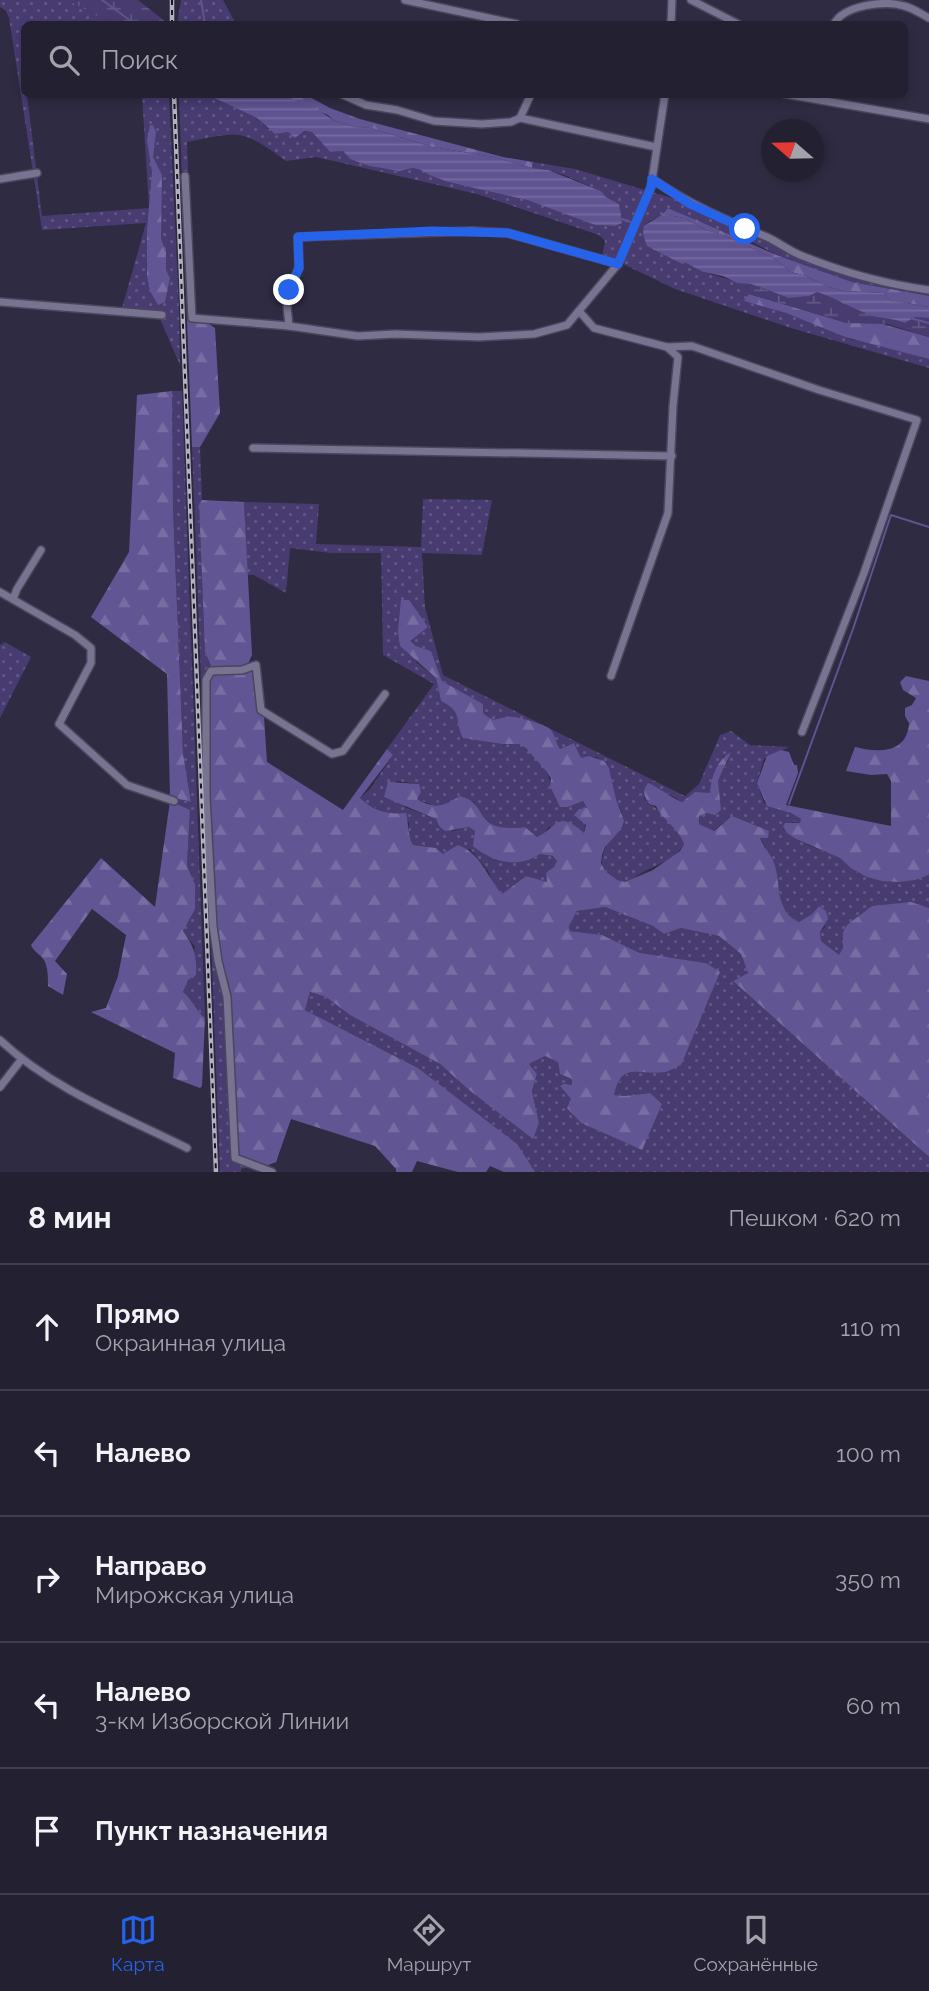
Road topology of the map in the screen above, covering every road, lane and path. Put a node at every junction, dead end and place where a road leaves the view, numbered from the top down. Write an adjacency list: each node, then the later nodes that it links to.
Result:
1 (405, 0): 5 (street)
2 (672, 0): 6 (street)
3 (691, 0): 7 (street)
4 (929, 18): 8 (street)
5 (503, 21)
6 (671, 21)
7 (732, 21)
8 (837, 21)
9 (350, 98): 13 (street)
10 (529, 98): 13 (street)
11 (663, 98): 15 (street)
12 (833, 99): 14 (street)
13 (520, 118): 15 (street)
14 (929, 119)
15 (656, 147): 19 (street)
16 (37, 173): 18 (street)
17 (186, 176): 25 (street)
18 (0, 177)
19 (652, 179): 20 (street); 21 (street)
20 (618, 264): 23 (street); 25 (street)
21 (929, 290)
22 (0, 302): 24 (street)
23 (579, 311): 25 (street); 26 (street)
24 (162, 316)
25 (289, 326)
26 (667, 346): 28 (street); 34 (street)
27 (253, 449): 28 (street)
28 (672, 456): 32 (street)
29 (41, 550): 31 (street)
30 (0, 592): 31 (street)
31 (13, 599): 35 (street)
32 (611, 676)
33 (385, 694): 40 (street)
34 (802, 732)
35 (174, 801)
36 (0, 1040): 37 (street)
37 (21, 1060): 38 (street); 39 (street)
38 (0, 1087)
39 (187, 1148)
40 (272, 1172)

